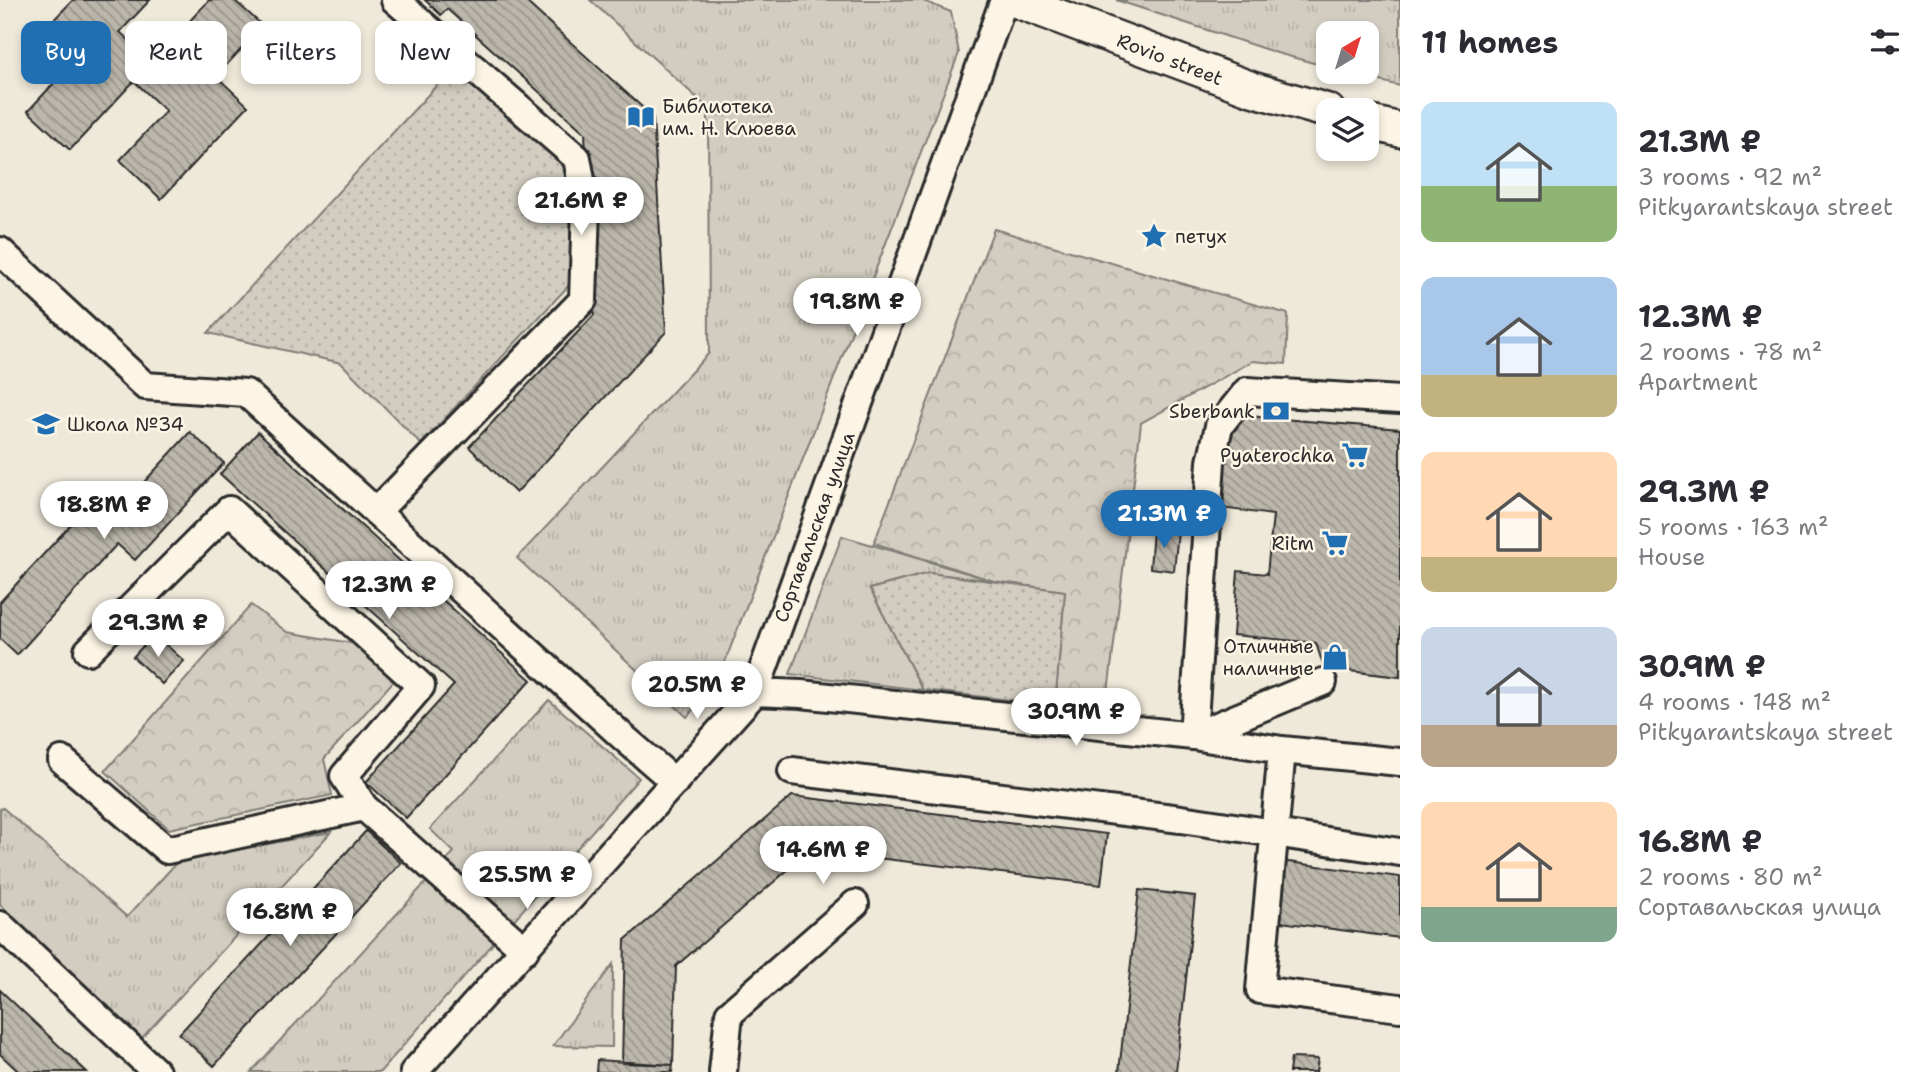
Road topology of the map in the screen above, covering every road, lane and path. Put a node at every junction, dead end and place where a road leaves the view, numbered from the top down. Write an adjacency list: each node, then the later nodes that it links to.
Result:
1 (395, 0): 9 (street)
2 (1004, 0): 12 (street, Сортавальская улица)
3 (1015, 0): 4 (main road, Rovio street)
4 (1316, 108)
5 (1379, 125): 6 (main road)
6 (1400, 130)
7 (0, 251): 9 (street)
8 (1400, 400): 13 (street)
9 (376, 512): 18 (street)
10 (88, 650): 19 (street)
11 (1323, 682): 13 (street)
12 (755, 692): 13 (street); 18 (street, Сортавальская улица)
13 (1193, 736): 14 (street)
14 (1282, 750): 16 (street); 20 (street)
15 (62, 760): 19 (street)
16 (1400, 762)
17 (792, 771): 20 (street)
18 (676, 782): 24 (street, Сортавальская улица)
19 (365, 807): 24 (street)
20 (1274, 833): 21 (street); 25 (street)
21 (1400, 852)
22 (855, 904): 28 (street)
23 (0, 925): 26 (street)
24 (525, 950): 27 (street, Сортавальская улица)
25 (1400, 1008)
26 (156, 1072)
27 (414, 1072)
28 (723, 1072)

